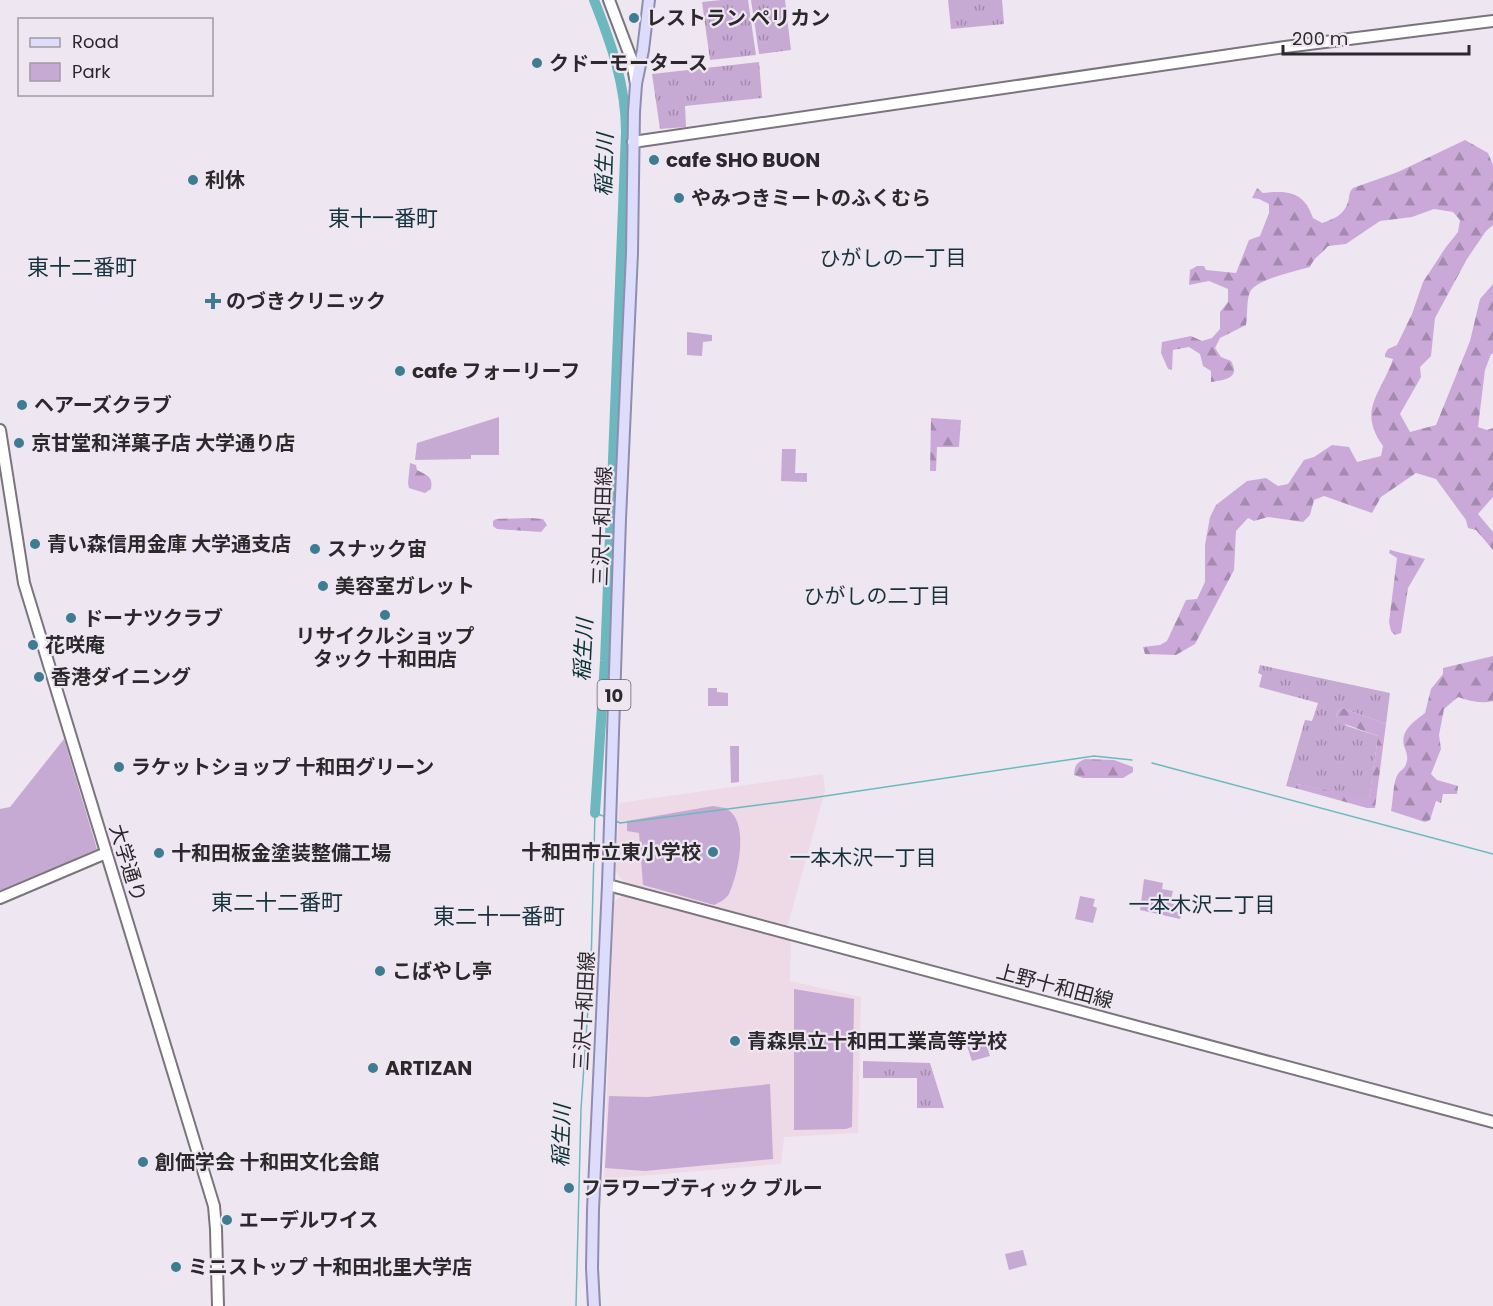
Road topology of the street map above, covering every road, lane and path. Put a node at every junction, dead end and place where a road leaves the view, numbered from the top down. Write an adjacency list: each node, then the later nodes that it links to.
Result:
1 (609, 0): 4 (street, 10)
2 (648, 0): 4 (main road, 三沢十和田線 / 10)
3 (1493, 21): 5 (street)
4 (636, 84): 5 (main road, 三沢十和田線 / 10)
5 (633, 142): 8 (main road, 三沢十和田線 / 10)
6 (0, 430): 7 (street, 大学通り)
7 (106, 853): 9 (street); 11 (street, 大学通り)
8 (608, 885): 10 (street, 上野十和田線); 12 (main road, 三沢十和田線 / 10)
9 (0, 898)
10 (1493, 1122)
11 (218, 1306)
12 (594, 1306)

